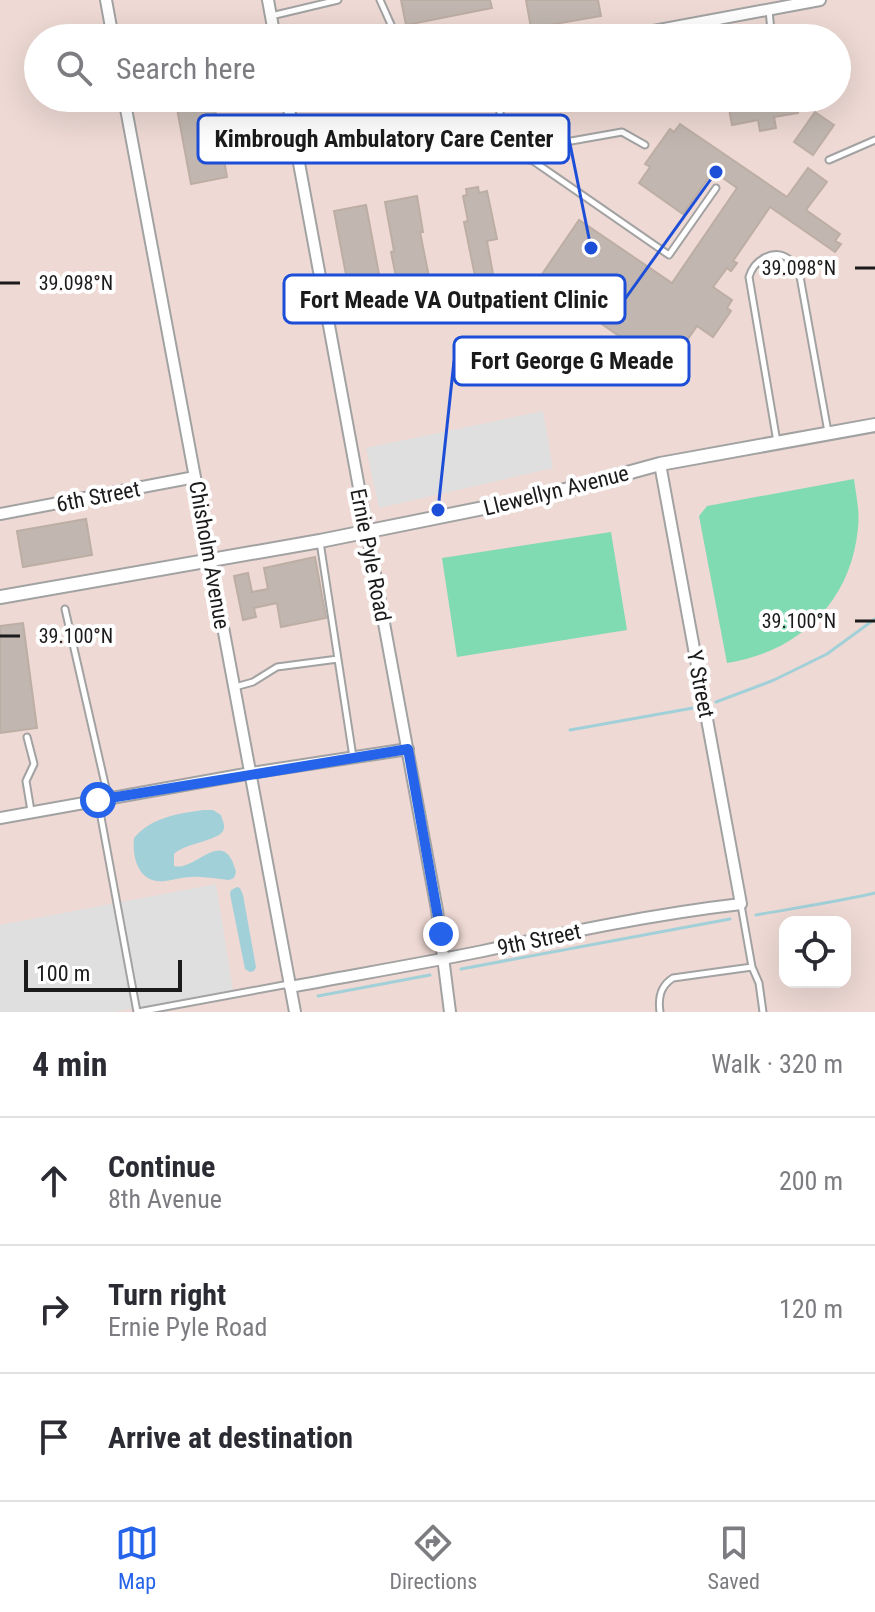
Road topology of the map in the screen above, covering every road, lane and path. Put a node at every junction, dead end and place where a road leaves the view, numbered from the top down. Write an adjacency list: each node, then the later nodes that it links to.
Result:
1 (106, 0): 9 (street)
2 (268, 0): 7 (street)
3 (338, 0): 7 (lane)
4 (380, 0): 11 (lane)
5 (820, 0): 6 (street)
6 (769, 10): 8 (street); 14 (lane)
7 (271, 16): 10 (street)
8 (717, 19): 12 (street); 13 (lane)
9 (110, 24)
10 (272, 24)
11 (391, 24)
12 (690, 24)
13 (718, 24)
14 (770, 24)
15 (127, 112): 27 (street, Chisholm Avenue)
16 (290, 112): 29 (street, Ernie Pyle Road)
17 (500, 112): 20 (lane)
18 (875, 140): 21 (lane)
19 (645, 145): 20 (lane)
20 (529, 160): 22 (lane)
21 (829, 160)
22 (716, 188)
23 (875, 425): 24 (street, Llewellyn Avenue)
24 (828, 433): 25 (street, Llewellyn Avenue); 25 (lane)
25 (777, 442): 26 (street, Llewellyn Avenue)
26 (660, 464): 29 (street, Llewellyn Avenue); 43 (street, Y Street)
27 (195, 477): 28 (street, 6th Street); 31 (street, Chisholm Avenue)
28 (0, 514)
29 (366, 531): 30 (street, Llewellyn Avenue); 37 (street, Ernie Pyle Road)
30 (320, 541): 31 (street, Llewellyn Avenue); 34 (lane)
31 (210, 560): 32 (street, Llewellyn Avenue); 35 (street, Chisholm Avenue)
32 (0, 597)
33 (65, 609): 40 (lane)
34 (338, 659): 35 (lane); 38 (lane)
35 (235, 687): 39 (street, Chisholm Avenue)
36 (27, 737): 41 (lane)
37 (408, 749): 38 (street); 44 (street, Ernie Pyle Road)
38 (353, 757): 39 (street)
39 (251, 773): 40 (street); 46 (street, Chisholm Avenue)
40 (103, 799): 41 (street); 47 (lane)
41 (31, 812): 42 (street)
42 (0, 818)
43 (741, 904): 44 (street, 9th Street); 45 (lane)
44 (444, 958): 46 (street, 9th Street); 49 (street, Ernie Pyle Road)
45 (752, 967): 50 (lane); 51 (lane)
46 (290, 985): 47 (lane); 48 (street, Chisholm Avenue)
47 (138, 1012)
48 (295, 1012)
49 (450, 1012)
50 (660, 1012)
51 (763, 1012)

